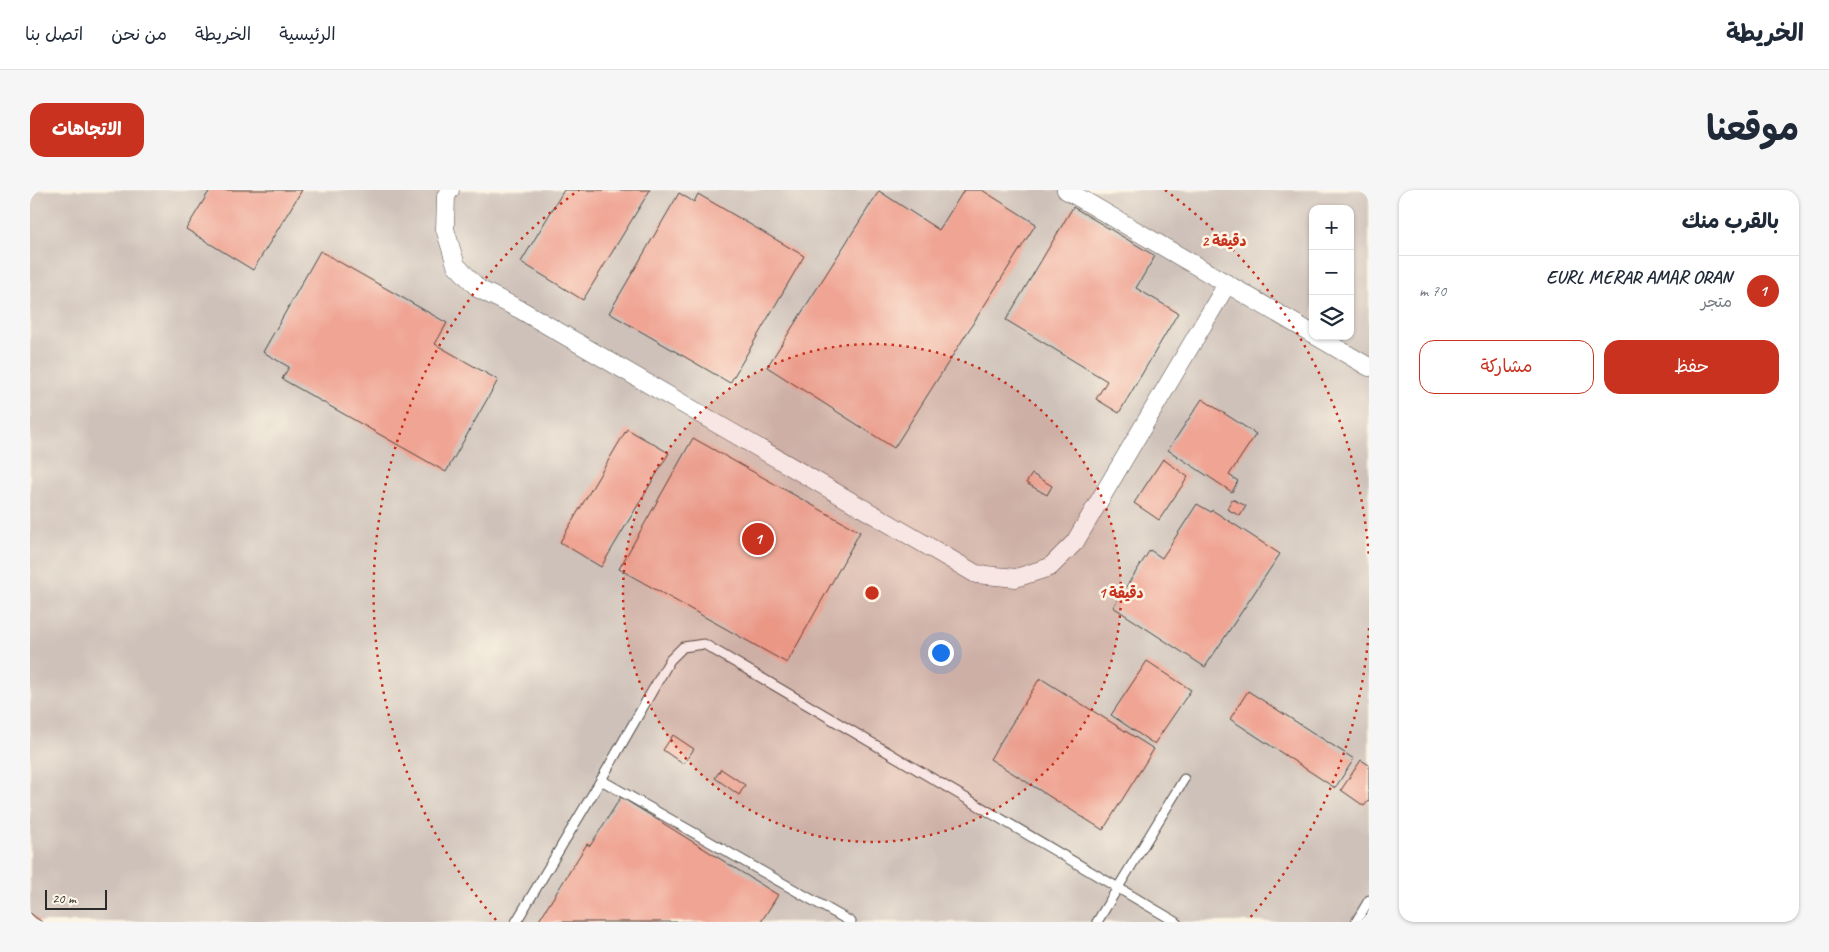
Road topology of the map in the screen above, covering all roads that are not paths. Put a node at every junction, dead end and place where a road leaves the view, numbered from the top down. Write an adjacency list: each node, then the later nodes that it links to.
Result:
1 (450, 190): 3 (street)
2 (1066, 190): 3 (street)
3 (1227, 284): 4 (street)
4 (1309, 332)
5 (1323, 340): 6 (street)
6 (1369, 367)
7 (1184, 778): 9 (lane)
8 (601, 780): 9 (lane); 11 (lane); 12 (lane)
9 (1117, 887): 13 (lane); 14 (lane)
10 (1369, 900): 15 (lane)
11 (516, 922)
12 (851, 922)
13 (1096, 922)
14 (1176, 922)
15 (1356, 922)

